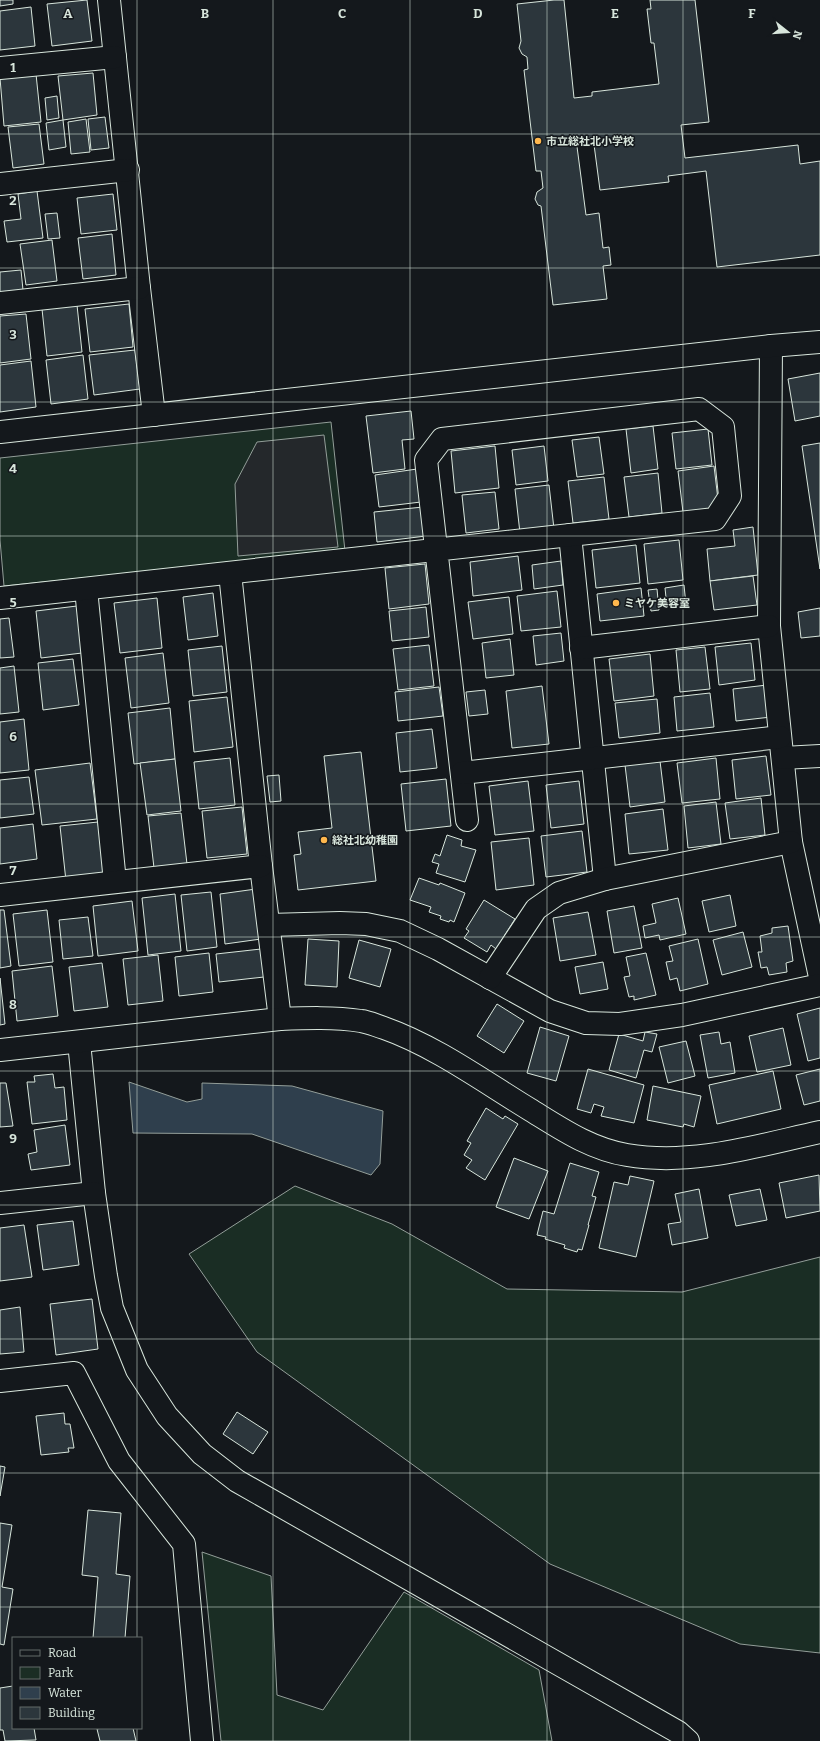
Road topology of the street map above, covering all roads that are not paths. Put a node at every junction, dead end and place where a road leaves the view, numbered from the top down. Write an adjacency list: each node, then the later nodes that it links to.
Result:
1 (109, 0): 2 (street)
2 (115, 57): 3 (street); 4 (street)
3 (0, 68)
4 (128, 170): 5 (street); 6 (street)
5 (0, 184)
6 (139, 288): 7 (street); 10 (street)
7 (0, 303)
8 (820, 342): 9 (street)
9 (771, 346): 10 (street); 17 (street)
10 (154, 415): 11 (street)
11 (0, 432)
12 (570, 536): 13 (street); 13 (street); 18 (street)
13 (438, 550): 14 (street); 23 (street)
14 (230, 573): 15 (street); 26 (street)
15 (86, 589): 16 (street); 28 (street)
16 (0, 598)
17 (769, 626): 18 (street); 19 (street)
18 (581, 648): 21 (street)
19 (780, 737): 21 (street); 22 (street)
20 (820, 756): 22 (street)
21 (592, 758): 23 (street); 27 (street)
22 (783, 758): 25 (street)
23 (462, 773): 24 (street)
24 (467, 820)
25 (792, 842): 27 (street); 31 (street)
26 (261, 866): 28 (street); 30 (street)
27 (604, 879): 32 (street)
28 (116, 882): 29 (street)
29 (0, 895)
30 (269, 925): 32 (street); 34 (street)
31 (820, 977)
32 (490, 978): 33 (street)
33 (820, 985)
34 (280, 1019): 35 (street); 37 (street)
35 (79, 1042): 36 (street); 38 (street)
36 (0, 1050)
37 (820, 1132)
38 (94, 1193): 39 (street); 42 (street)
39 (0, 1203)
40 (0, 1381): 41 (street)
41 (202, 1741)
42 (688, 1741)

